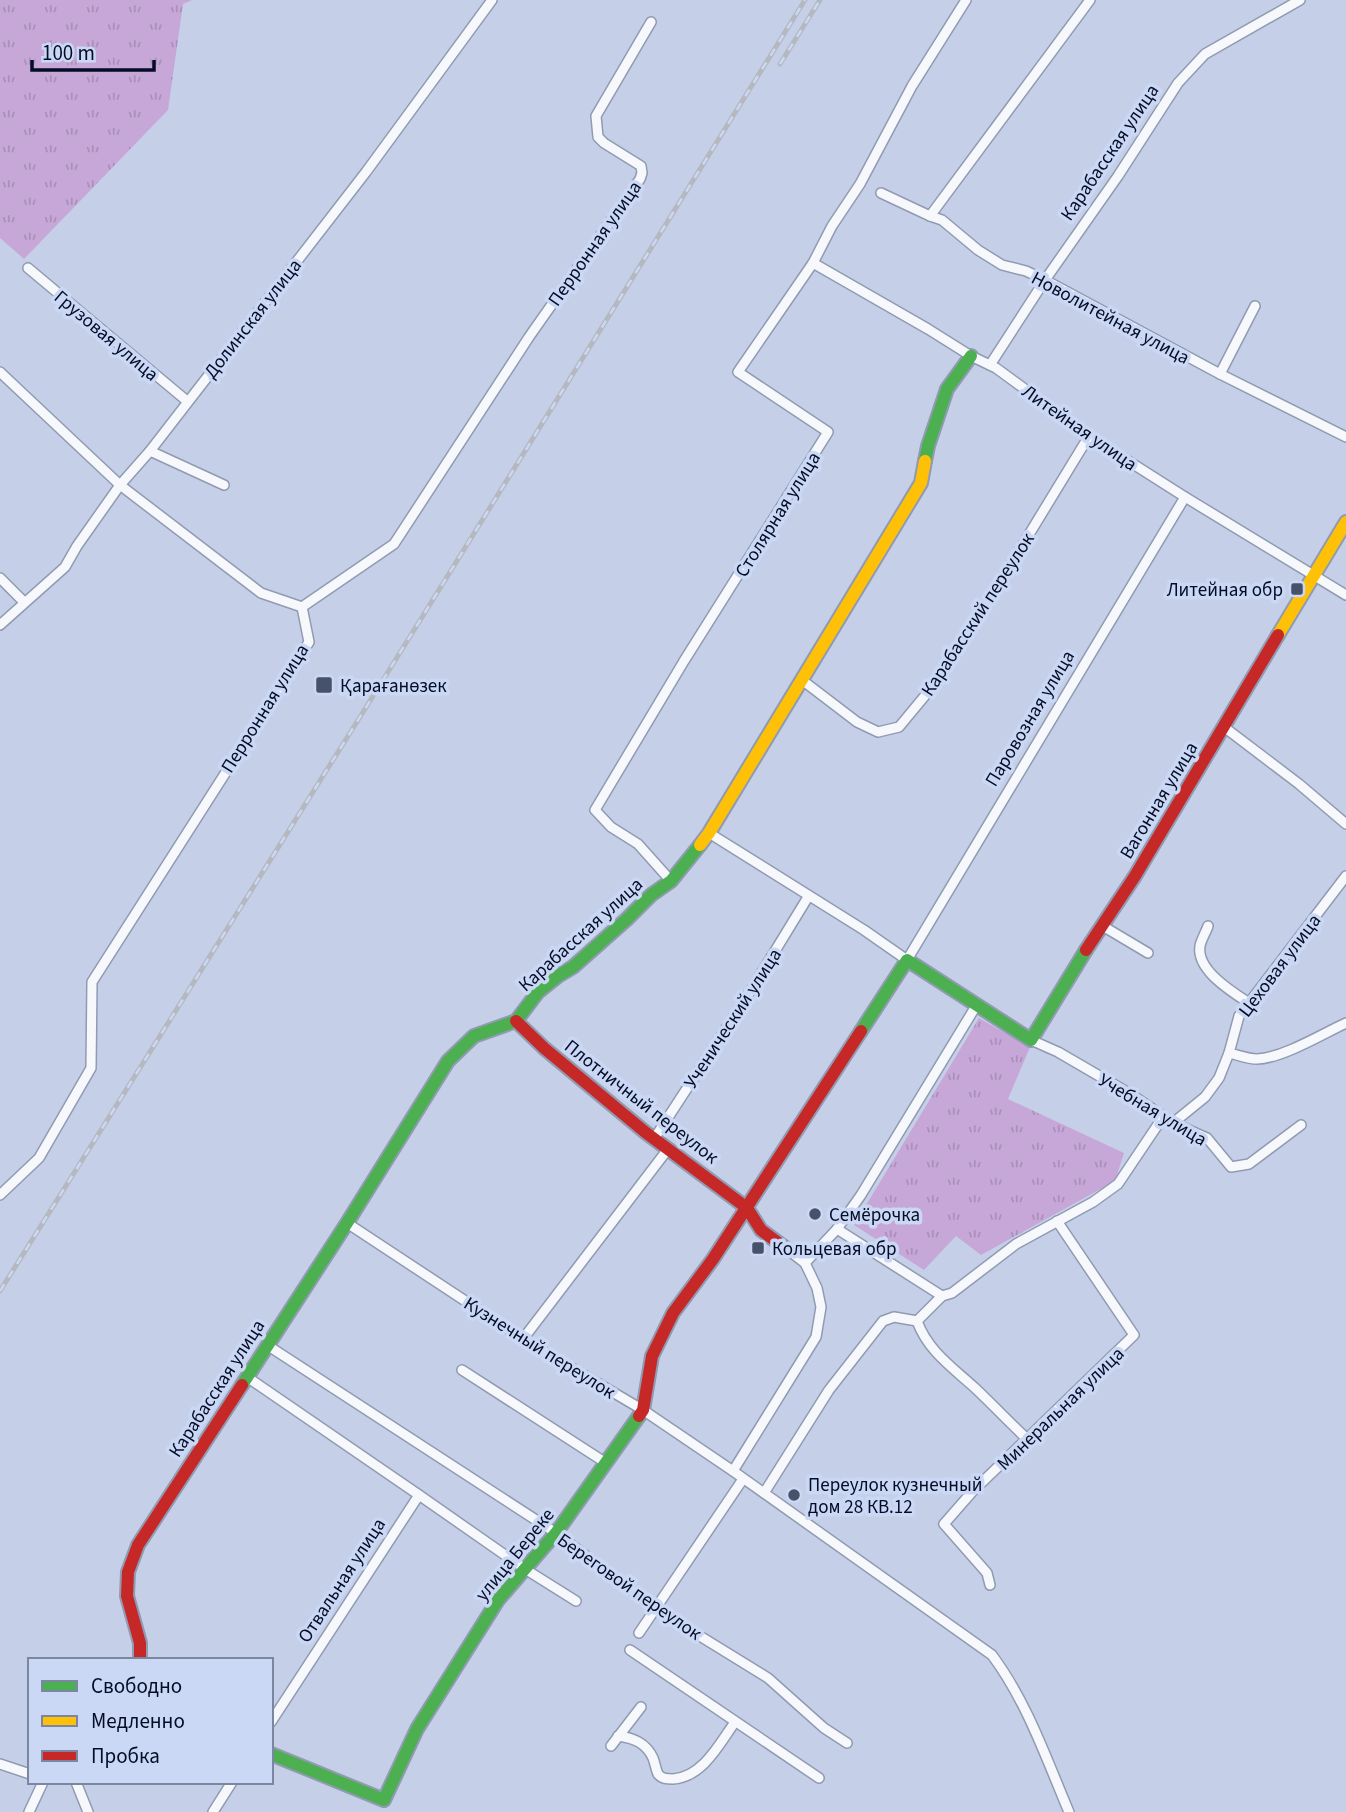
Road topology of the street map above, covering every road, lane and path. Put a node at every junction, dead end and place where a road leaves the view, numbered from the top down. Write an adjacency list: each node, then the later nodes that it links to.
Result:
1 (492, 0): 16 (street, Долинская улица)
2 (966, 0): 8 (street, Столярная улица)
3 (1090, 0): 7 (street)
4 (1300, 0): 10 (street, Карабасская улица)
5 (651, 22): 28 (street, Перронная улица)
6 (881, 193): 7 (street, Новолитейная улица)
7 (930, 216): 10 (street, Новолитейная улица)
8 (813, 263): 12 (street, Литейная улица); 35 (street, Столярная улица)
9 (28, 268): 16 (street, Грузовая улица)
10 (1045, 280): 13 (street, Карабасская улица); 15 (street, Новолитейная улица)
11 (1255, 306): 15 (street)
12 (971, 356): 13 (street, Литейная улица); 30 (street, Карабасская улица)
13 (990, 365): 17 (street, Литейная улица)
14 (0, 372): 20 (street)
15 (1220, 374): 18 (street, Новолитейная улица)
16 (187, 401): 19 (street, Долинская улица)
17 (1089, 436): 22 (street, Литейная улица); 30 (street, Карабасский переулок)
18 (1346, 437)
19 (150, 451): 20 (street, Долинская улица); 21 (street)
20 (120, 485): 27 (street, Долинская улица); 28 (street)
21 (223, 485)
22 (1185, 497): 24 (street, Литейная улица); 40 (street, Паровозная улица)
23 (1346, 522): 24 (street, Вагонная улица)
24 (1314, 575): 26 (street, Литейная улица); 31 (street, Вагонная улица)
25 (0, 578): 27 (street)
26 (1346, 595)
27 (24, 602): 29 (street, Долинская улица)
28 (302, 607): 52 (street, Перронная улица)
29 (0, 625)
30 (802, 680): 33 (street, Карабасская улица)
31 (1224, 727): 32 (street); 37 (street, Вагонная улица)
32 (1346, 824)
33 (709, 833): 35 (street, Карабасская улица); 36 (street)
34 (1346, 876): 41 (street, Цеховая улица)
35 (671, 881): 43 (street, Карабасская улица)
36 (808, 897): 40 (street); 50 (street, Ученический улица)
37 (1101, 925): 39 (street); 45 (street, Вагонная улица)
38 (1208, 926): 41 (street)
39 (1148, 953)
40 (907, 960): 42 (street); 53 (street)
41 (1249, 1003): 46 (street, Цеховая улица)
42 (976, 1006): 45 (street); 56 (street)
43 (516, 1021): 50 (street, Плотничный переулок); 55 (street, Карабасская улица)
44 (1346, 1023): 46 (street)
45 (1031, 1040): 47 (street, Учебная улица)
46 (1229, 1054): 48 (street, Цеховая улица)
47 (1163, 1117): 48 (street, Учебная улица); 54 (street)
48 (1173, 1123): 49 (street, Учебная улица)
49 (1301, 1125)
50 (654, 1139): 51 (street, Плотничный переулок)
51 (668, 1149): 53 (street, Плотничный переулок); 61 (street)
52 (0, 1195)
53 (747, 1208): 57 (street, Плотничный переулок); 65 (street)
54 (1058, 1221): 59 (street); 66 (street, Минеральная улица)
55 (346, 1223): 61 (street, Кузнечный переулок); 62 (street, Карабасская улица)
56 (837, 1229): 58 (street); 59 (street)
57 (788, 1250): 58 (street)
58 (805, 1263): 68 (street)
59 (942, 1296): 60 (street)
60 (916, 1321): 66 (street); 70 (street)
61 (523, 1339): 65 (street, Кузнечный переулок)
62 (267, 1345): 64 (street, Карабасская улица); 72 (street, Береговой переулок)
63 (462, 1370): 67 (street)
64 (247, 1377): 71 (street); 79 (street, Карабасская улица)
65 (643, 1410): 67 (street, улица Береке); 68 (street, Кузнечный переулок)
66 (1027, 1439): 74 (street, Минеральная улица)
67 (606, 1463): 72 (street, улица Береке)
68 (733, 1471): 69 (street, Кузнечный переулок)
69 (743, 1479): 70 (street, Кузнечный переулок); 76 (street)
70 (764, 1493): 96 (street, Кузнечный переулок)
71 (419, 1494): 73 (street); 81 (street, Отвальная улица)
72 (556, 1533): 73 (street, улица Береке); 76 (street, Береговой переулок)
73 (525, 1569): 75 (street); 86 (street, улица Береке)
74 (990, 1585)
75 (576, 1601)
76 (656, 1609): 77 (street); 84 (street, Береговой переулок)
77 (639, 1633)
78 (630, 1650): 82 (street)
79 (140, 1658)
80 (641, 1707): 83 (street)
81 (273, 1719)
82 (735, 1722): 83 (street); 89 (street)
83 (618, 1736): 85 (street)
84 (847, 1743)
85 (611, 1746)
86 (273, 1755)
87 (0, 1765): 88 (street)
88 (28, 1773)
89 (819, 1778)
90 (43, 1784): 93 (street)
91 (77, 1784): 94 (street)
92 (231, 1784): 95 (street)
93 (29, 1812)
94 (88, 1812)
95 (213, 1812)
96 (1069, 1812)

